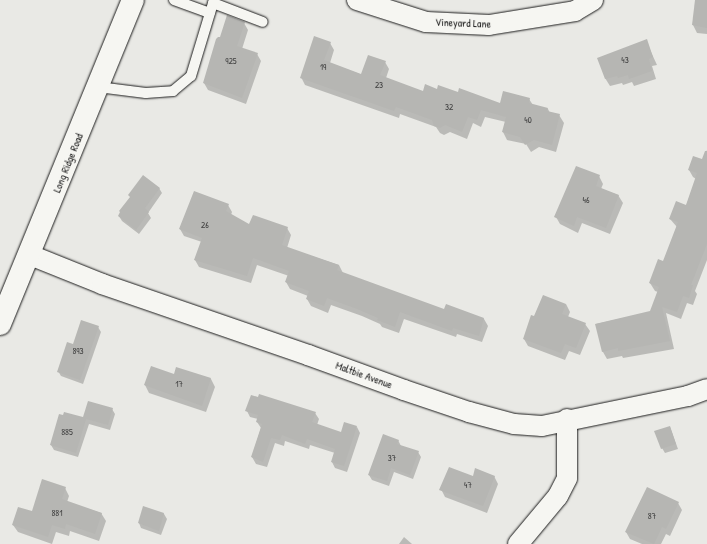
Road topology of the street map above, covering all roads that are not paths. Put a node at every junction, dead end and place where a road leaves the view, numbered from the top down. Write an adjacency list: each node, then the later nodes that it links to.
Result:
1 (133, 0): 7 (main road, Long Ridge Road)
2 (174, 0): 5 (lane)
3 (357, 0): 4 (street, Vineyard Lane)
4 (593, 0)
5 (212, 5): 6 (lane); 7 (lane)
6 (263, 22)
7 (98, 87): 8 (main road, Long Ridge Road)
8 (30, 255): 9 (main road, Long Ridge Road); 11 (street, Maltbie Avenue)
9 (0, 324)
10 (707, 389): 11 (street, Maltbie Avenue)
11 (567, 420): 12 (street)
12 (518, 544)

